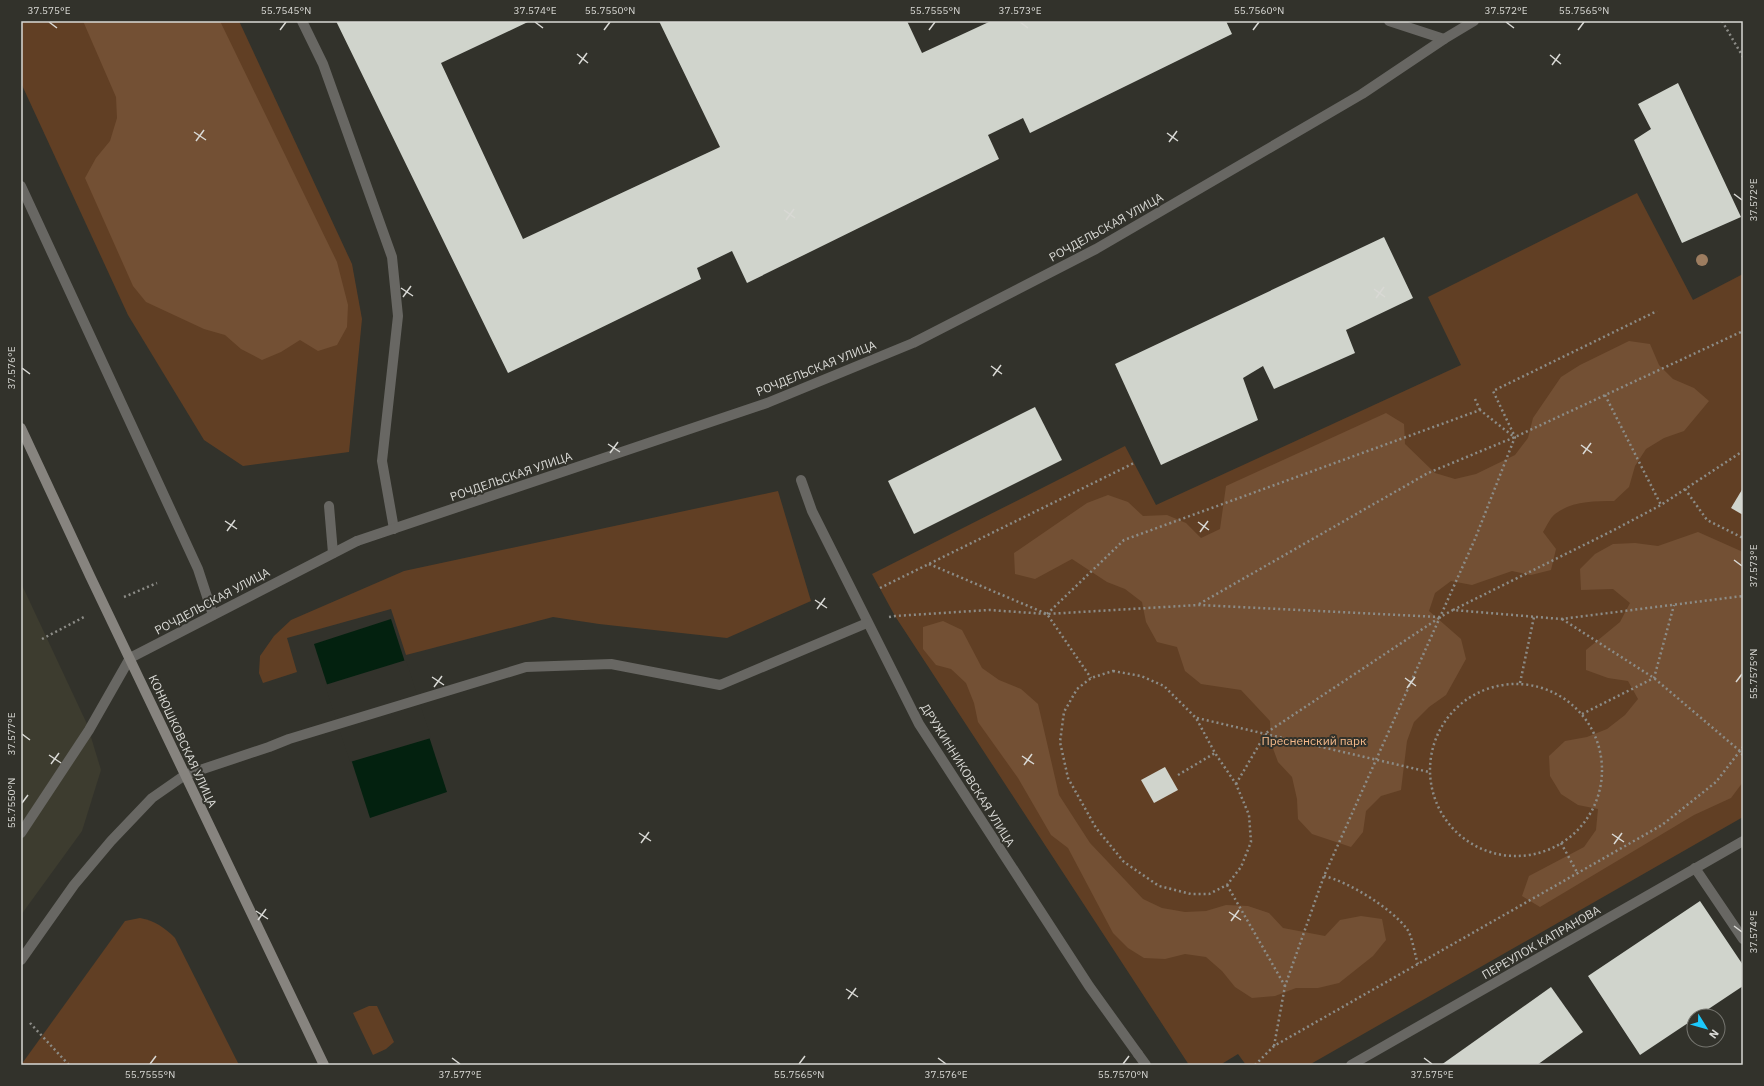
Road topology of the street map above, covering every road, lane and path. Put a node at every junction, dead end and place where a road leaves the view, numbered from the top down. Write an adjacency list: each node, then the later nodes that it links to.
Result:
1 (302, 21): 21 (street)
2 (1389, 21): 5 (street)
3 (1474, 21): 5 (street, РОЧДЕЛЬСКАЯ УЛИЦА)
4 (1722, 21): 6 (path)
5 (1444, 39): 21 (street, РОЧДЕЛЬСКАЯ УЛИЦА)
6 (1743, 57)
7 (21, 186): 31 (street)
8 (1657, 312): 14 (path)
9 (1743, 331): 10 (path)
10 (1605, 395): 14 (path); 19 (path)
11 (1475, 400): 12 (path)
12 (1480, 410): 14 (path); 30 (path)
13 (21, 428): 36 (main road, КОНЮШКОВСКАЯ УЛИЦА)
14 (1514, 437): 28 (path); 32 (path)
15 (1743, 451): 18 (path)
16 (1134, 463): 24 (path)
17 (801, 480): 35 (street, ДРУЖИННИКОВСКАЯ УЛИЦА)
18 (1685, 489): 19 (path); 22 (path)
19 (1661, 505): 29 (path)
20 (329, 506): 23 (street)
21 (394, 529): 23 (street, РОЧДЕЛЬСКАЯ УЛИЦА)
22 (1743, 538)
23 (333, 553): 31 (street, РОЧДЕЛЬСКАЯ УЛИЦА)
24 (929, 564): 25 (path); 30 (path)
25 (880, 588)
26 (1743, 596): 27 (path)
27 (1674, 604): 34 (path); 38 (path)
28 (1198, 605): 30 (path); 32 (path)
29 (1453, 610): 32 (path); 33 (path)
30 (1047, 614): 35 (path); 37 (path)
31 (213, 615): 36 (street, РОЧДЕЛЬСКАЯ УЛИЦА)
32 (1440, 617): 42 (path); 47 (path)
33 (1534, 617): 34 (path); 39 (path)
34 (1561, 619): 38 (path)
35 (867, 623): 49 (street); 67 (street, ДРУЖИННИКОВСКАЯ УЛИЦА)
36 (130, 658): 49 (main road, КОНЮШКОВСКАЯ УЛИЦА); 52 (street)
37 (1091, 678): 41 (path); 58 (path)
38 (1654, 678): 40 (path); 44 (path)
39 (1520, 683): 40 (path); 48 (path)
40 (1582, 714): 54 (path)
41 (1196, 718): 42 (path); 45 (path)
42 (1266, 733): 47 (path); 51 (path)
43 (1743, 747): 44 (path)
44 (1740, 751): 46 (path); 56 (path)
45 (1215, 753): 50 (path); 51 (path)
46 (1743, 756)
47 (1377, 760): 48 (path); 57 (path)
48 (1429, 772): 54 (path)
49 (185, 775): 60 (street); 66 (main road, КОНЮШКОВСКАЯ УЛИЦА)
50 (1178, 775)
51 (1236, 784): 58 (path)
52 (21, 833)
53 (1743, 841): 55 (street, ПЕРЕУЛОК КАПРАНОВА)
54 (1561, 843): 56 (path)
55 (1695, 868): 59 (street); 69 (street, ПЕРЕУЛОК КАПРАНОВА)
56 (1578, 874): 61 (path)
57 (1324, 876): 61 (path); 62 (path)
58 (1227, 885): 62 (path)
59 (1743, 939)
60 (21, 960)
61 (1418, 964): 64 (path)
62 (1285, 986): 64 (path)
63 (30, 1023): 65 (path)
64 (1274, 1046): 68 (path)
65 (69, 1065)
66 (324, 1065)
67 (1146, 1065)
68 (1255, 1065)
69 (1351, 1065)

